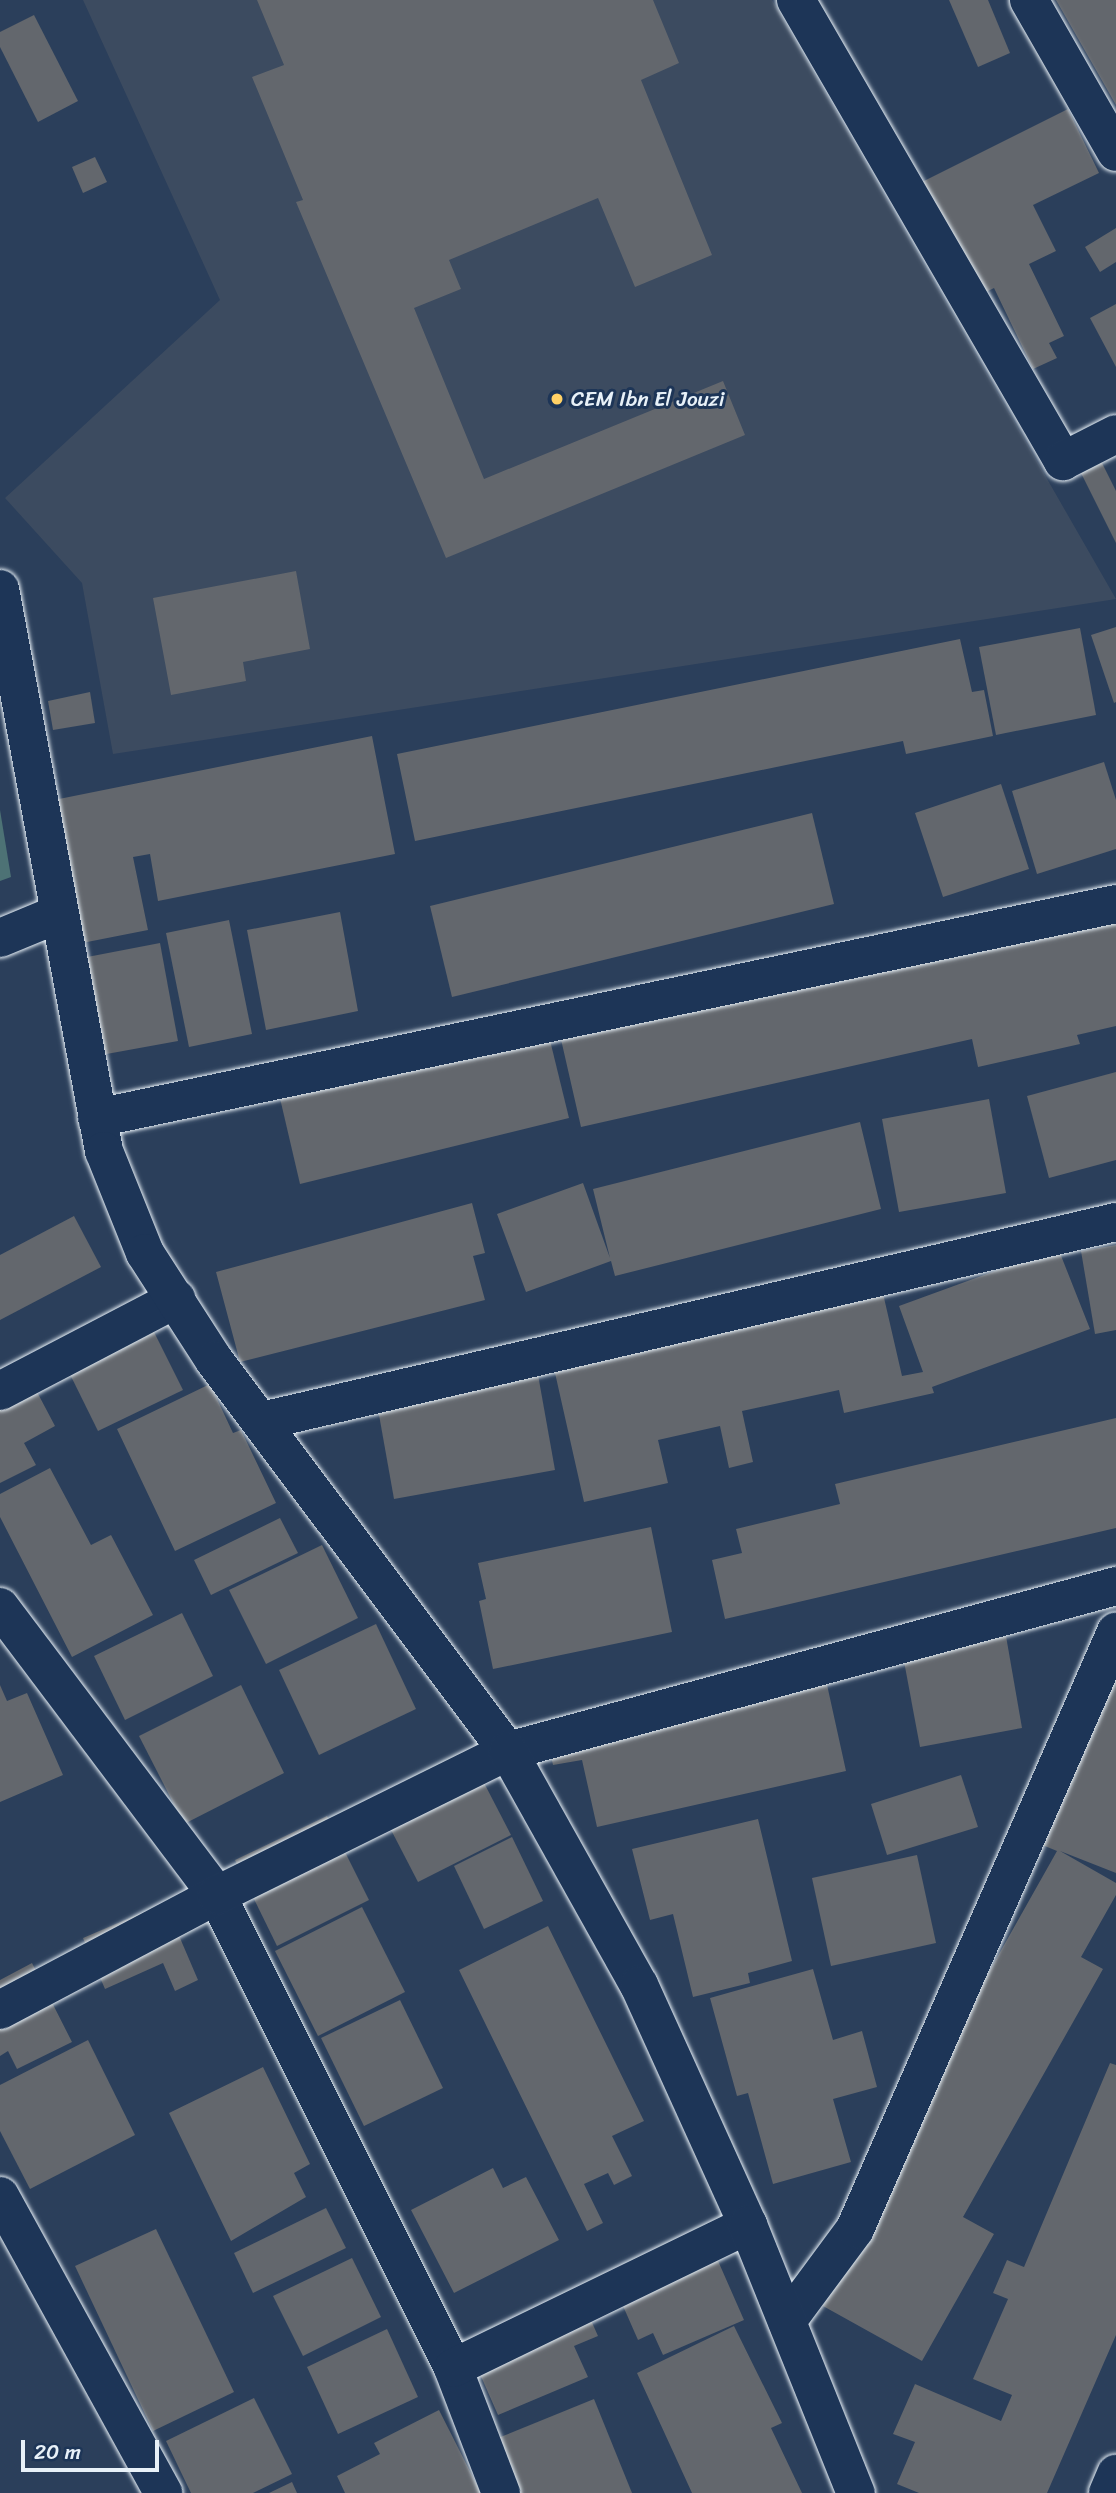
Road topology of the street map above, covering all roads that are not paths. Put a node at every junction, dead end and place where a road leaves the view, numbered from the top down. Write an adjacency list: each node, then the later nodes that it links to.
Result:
1 (796, 0): 4 (street)
2 (1029, 0): 3 (street)
3 (1116, 152)
4 (1116, 434)
5 (0, 589): 7 (street)
6 (1116, 904): 9 (street)
7 (58, 914): 8 (street); 9 (street)
8 (0, 938)
9 (97, 1118): 11 (street)
10 (1116, 1222): 13 (street)
11 (176, 1299): 12 (street); 13 (street)
12 (0, 1391)
13 (262, 1421): 17 (street)
14 (1116, 1586): 17 (street)
15 (0, 1607): 18 (street)
16 (1116, 1632): 22 (street)
17 (508, 1751): 18 (street); 21 (street)
18 (217, 1895): 19 (street); 23 (street)
19 (0, 2010)
20 (0, 2196): 25 (street)
21 (748, 2225): 22 (street); 23 (street)
22 (787, 2321): 27 (street)
23 (453, 2368): 26 (street)
24 (1116, 2474): 28 (street)
25 (163, 2493)
26 (501, 2493)
27 (856, 2493)
28 (1108, 2493)

